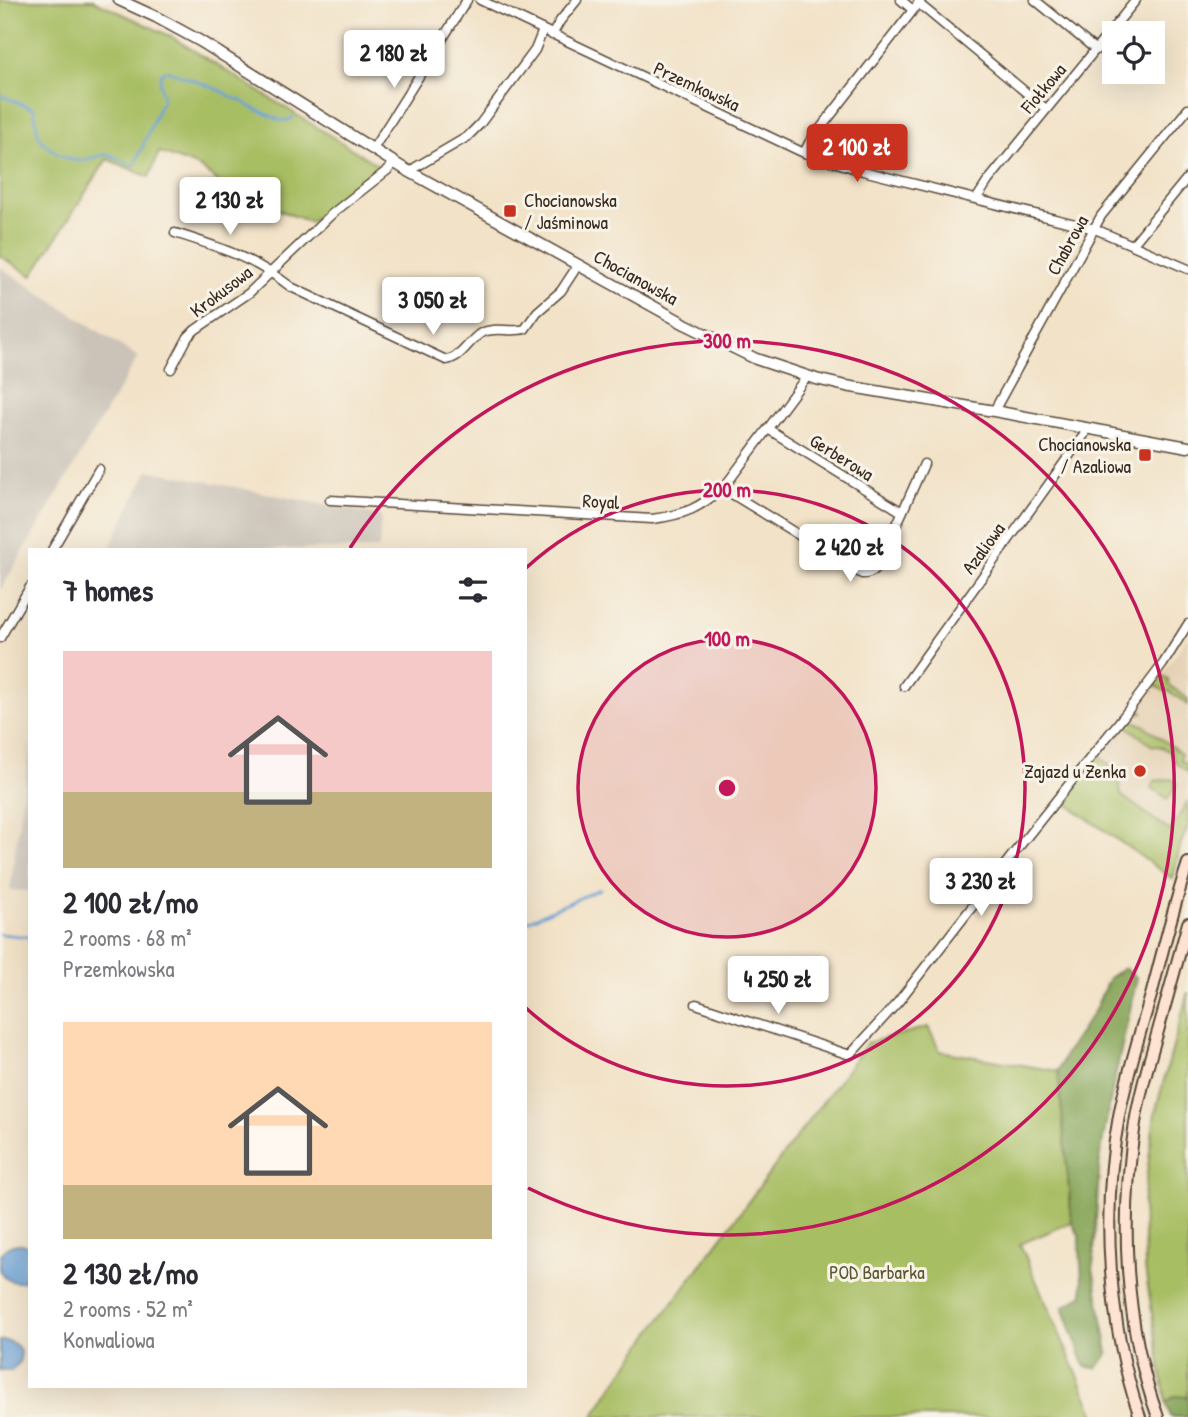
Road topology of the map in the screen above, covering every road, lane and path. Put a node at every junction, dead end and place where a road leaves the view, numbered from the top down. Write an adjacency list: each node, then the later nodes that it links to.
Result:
1 (119, 0): 14 (street, Chocianowska)
2 (467, 0): 14 (street)
3 (480, 0): 9 (street, Przemkowska)
4 (577, 0): 10 (street)
5 (901, 0): 8 (street)
6 (1035, 0): 11 (street)
7 (1136, 0): 11 (street, Fiołkowa)
8 (917, 4): 12 (street); 15 (street)
9 (542, 30): 10 (street, Przemkowska); 17 (street)
10 (552, 35): 15 (street, Przemkowska)
11 (1096, 50): 12 (street, Fiołkowa)
12 (1046, 109): 19 (street, Fiołkowa)
13 (1188, 109): 20 (street, Chabrowa)
14 (373, 149): 16 (street, Chocianowska)
15 (804, 153): 19 (street, Przemkowska)
16 (393, 162): 17 (street, Chocianowska); 25 (street, Krokusowa)
17 (412, 173): 23 (street, Chocianowska)
18 (1188, 177): 22 (street)
19 (977, 198): 20 (street, Przemkowska)
20 (1095, 229): 22 (street, Przemkowska); 28 (street, Chabrowa)
21 (175, 233): 25 (street)
22 (1133, 244): 24 (street, Przemkowska)
23 (579, 265): 25 (street); 27 (street, Chocianowska)
24 (1188, 269)
25 (271, 271): 26 (street, Krokusowa)
26 (171, 369)
27 (807, 376): 28 (street, Chocianowska); 30 (street, Royal)
28 (994, 411): 29 (street, Chocianowska)
29 (1085, 427): 31 (street, Chocianowska); 41 (street, Azaliowa)
30 (768, 429): 34 (street, Royal); 36 (street, Gerberowa)
31 (1188, 447)
32 (923, 464): 36 (street)
33 (99, 469): 37 (street)
34 (725, 486): 35 (street, Royal); 36 (street)
35 (330, 500)
36 (902, 512)
37 (53, 548)
38 (28, 590): 40 (street)
39 (1188, 624): 44 (street)
40 (0, 638)
41 (904, 685)
42 (1188, 863): 45 (main road)
43 (1188, 923): 46 (main road)
44 (696, 1004)
45 (1140, 1417)
46 (1158, 1417)

